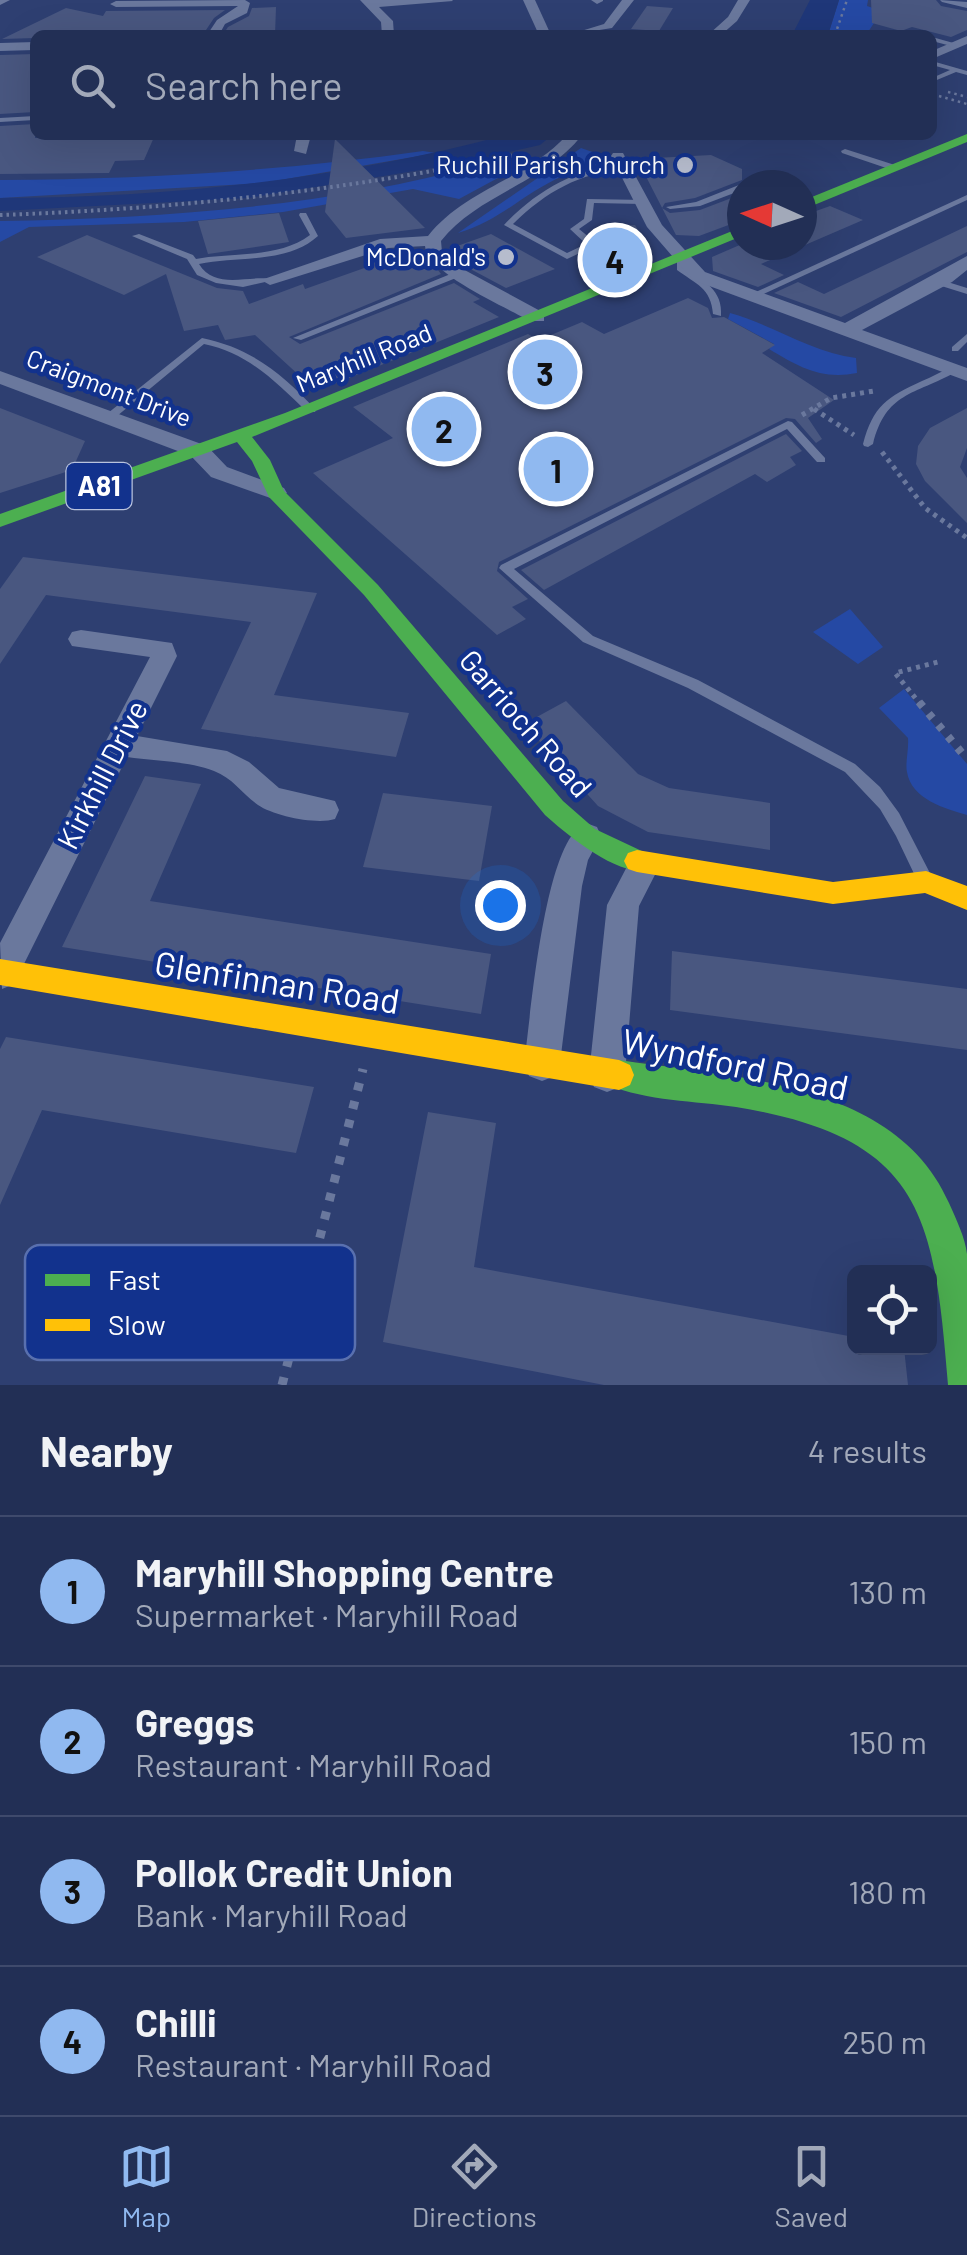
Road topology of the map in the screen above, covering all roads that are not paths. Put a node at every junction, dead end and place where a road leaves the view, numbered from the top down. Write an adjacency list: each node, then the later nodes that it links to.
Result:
1 (529, 0): 13 (street)
2 (628, 0): 10 (street)
3 (744, 0): 16 (street)
4 (946, 0): 9 (street)
5 (448, 1): 7 (street)
6 (244, 2): 8 (street); 11 (street)
7 (367, 2): 12 (street)
8 (116, 4)
9 (967, 5)
10 (604, 28): 14 (street); 15 (street)
11 (215, 30)
12 (388, 30)
13 (544, 30)
14 (595, 30)
15 (611, 30)
16 (720, 30)
17 (961, 42): 20 (street)
18 (30, 46): 19 (street)
19 (1, 48)
20 (937, 54)
21 (937, 59): 22 (lane)
22 (955, 70): 23 (lane); 24 (lane)
23 (967, 73)
24 (937, 78)
25 (30, 117): 26 (lane)
26 (0, 120)
27 (967, 138): 31 (street)
28 (571, 141): 40 (street)
29 (846, 152): 31 (lane)
30 (621, 161): 35 (street); 35 (lane)
31 (894, 168): 33 (street)
32 (727, 193): 36 (lane)
33 (817, 196)
34 (967, 197): 48 (lane)
35 (642, 202): 41 (street)
36 (670, 207)
37 (303, 215): 42 (lane)
38 (136, 236): 42 (lane)
39 (727, 238): 41 (street, Maryhill Road / A81)
40 (432, 240): 44 (street); 45 (street)
41 (680, 258): 48 (street); 49 (lane); 50 (street, Maryhill Road / A81)
42 (195, 262): 45 (lane)
43 (964, 263): 46 (street)
44 (458, 274): 50 (street); 52 (lane)
45 (270, 280)
46 (938, 282): 47 (lane); 51 (street)
47 (967, 291)
48 (750, 297): 51 (street)
49 (718, 314)
50 (537, 318): 57 (street, Maryhill Road / A81)
51 (845, 331): 55 (street)
52 (298, 338)
53 (967, 338): 54 (lane)
54 (955, 348)
55 (960, 373): 60 (lane)
56 (0, 377): 58 (street, Craigmont Drive)
57 (310, 410): 58 (lane); 59 (street, Maryhill Road / A81)
58 (107, 419): 61 (street, Craigmont Drive)
59 (242, 435): 61 (street, Maryhill Road / A81); 63 (street, Garrioch Road)
60 (868, 444)
61 (199, 451): 63 (street, Garrioch Road); 64 (street, Maryhill Road / A81)
62 (821, 460): 70 (lane)
63 (276, 493): 68 (street, Garrioch Road)
64 (0, 521)
65 (81, 639): 66 (street, Kirkhill Drive)
66 (118, 745): 67 (street); 72 (street, Kirkhill Drive)
67 (324, 810)
68 (586, 836): 69 (street, Garrioch Road); 73 (street)
69 (644, 865): 70 (street, Garrioch Road); 74 (street)
70 (926, 882): 71 (street, Garrioch Road)
71 (967, 898)
72 (1, 972): 73 (street, Glenfinnan Road)
73 (542, 1063): 74 (street, Wyndford Road)
74 (607, 1074): 75 (street, Wyndford Road)
75 (961, 1281): 76 (street, Wyndford Road)
76 (966, 1385)

